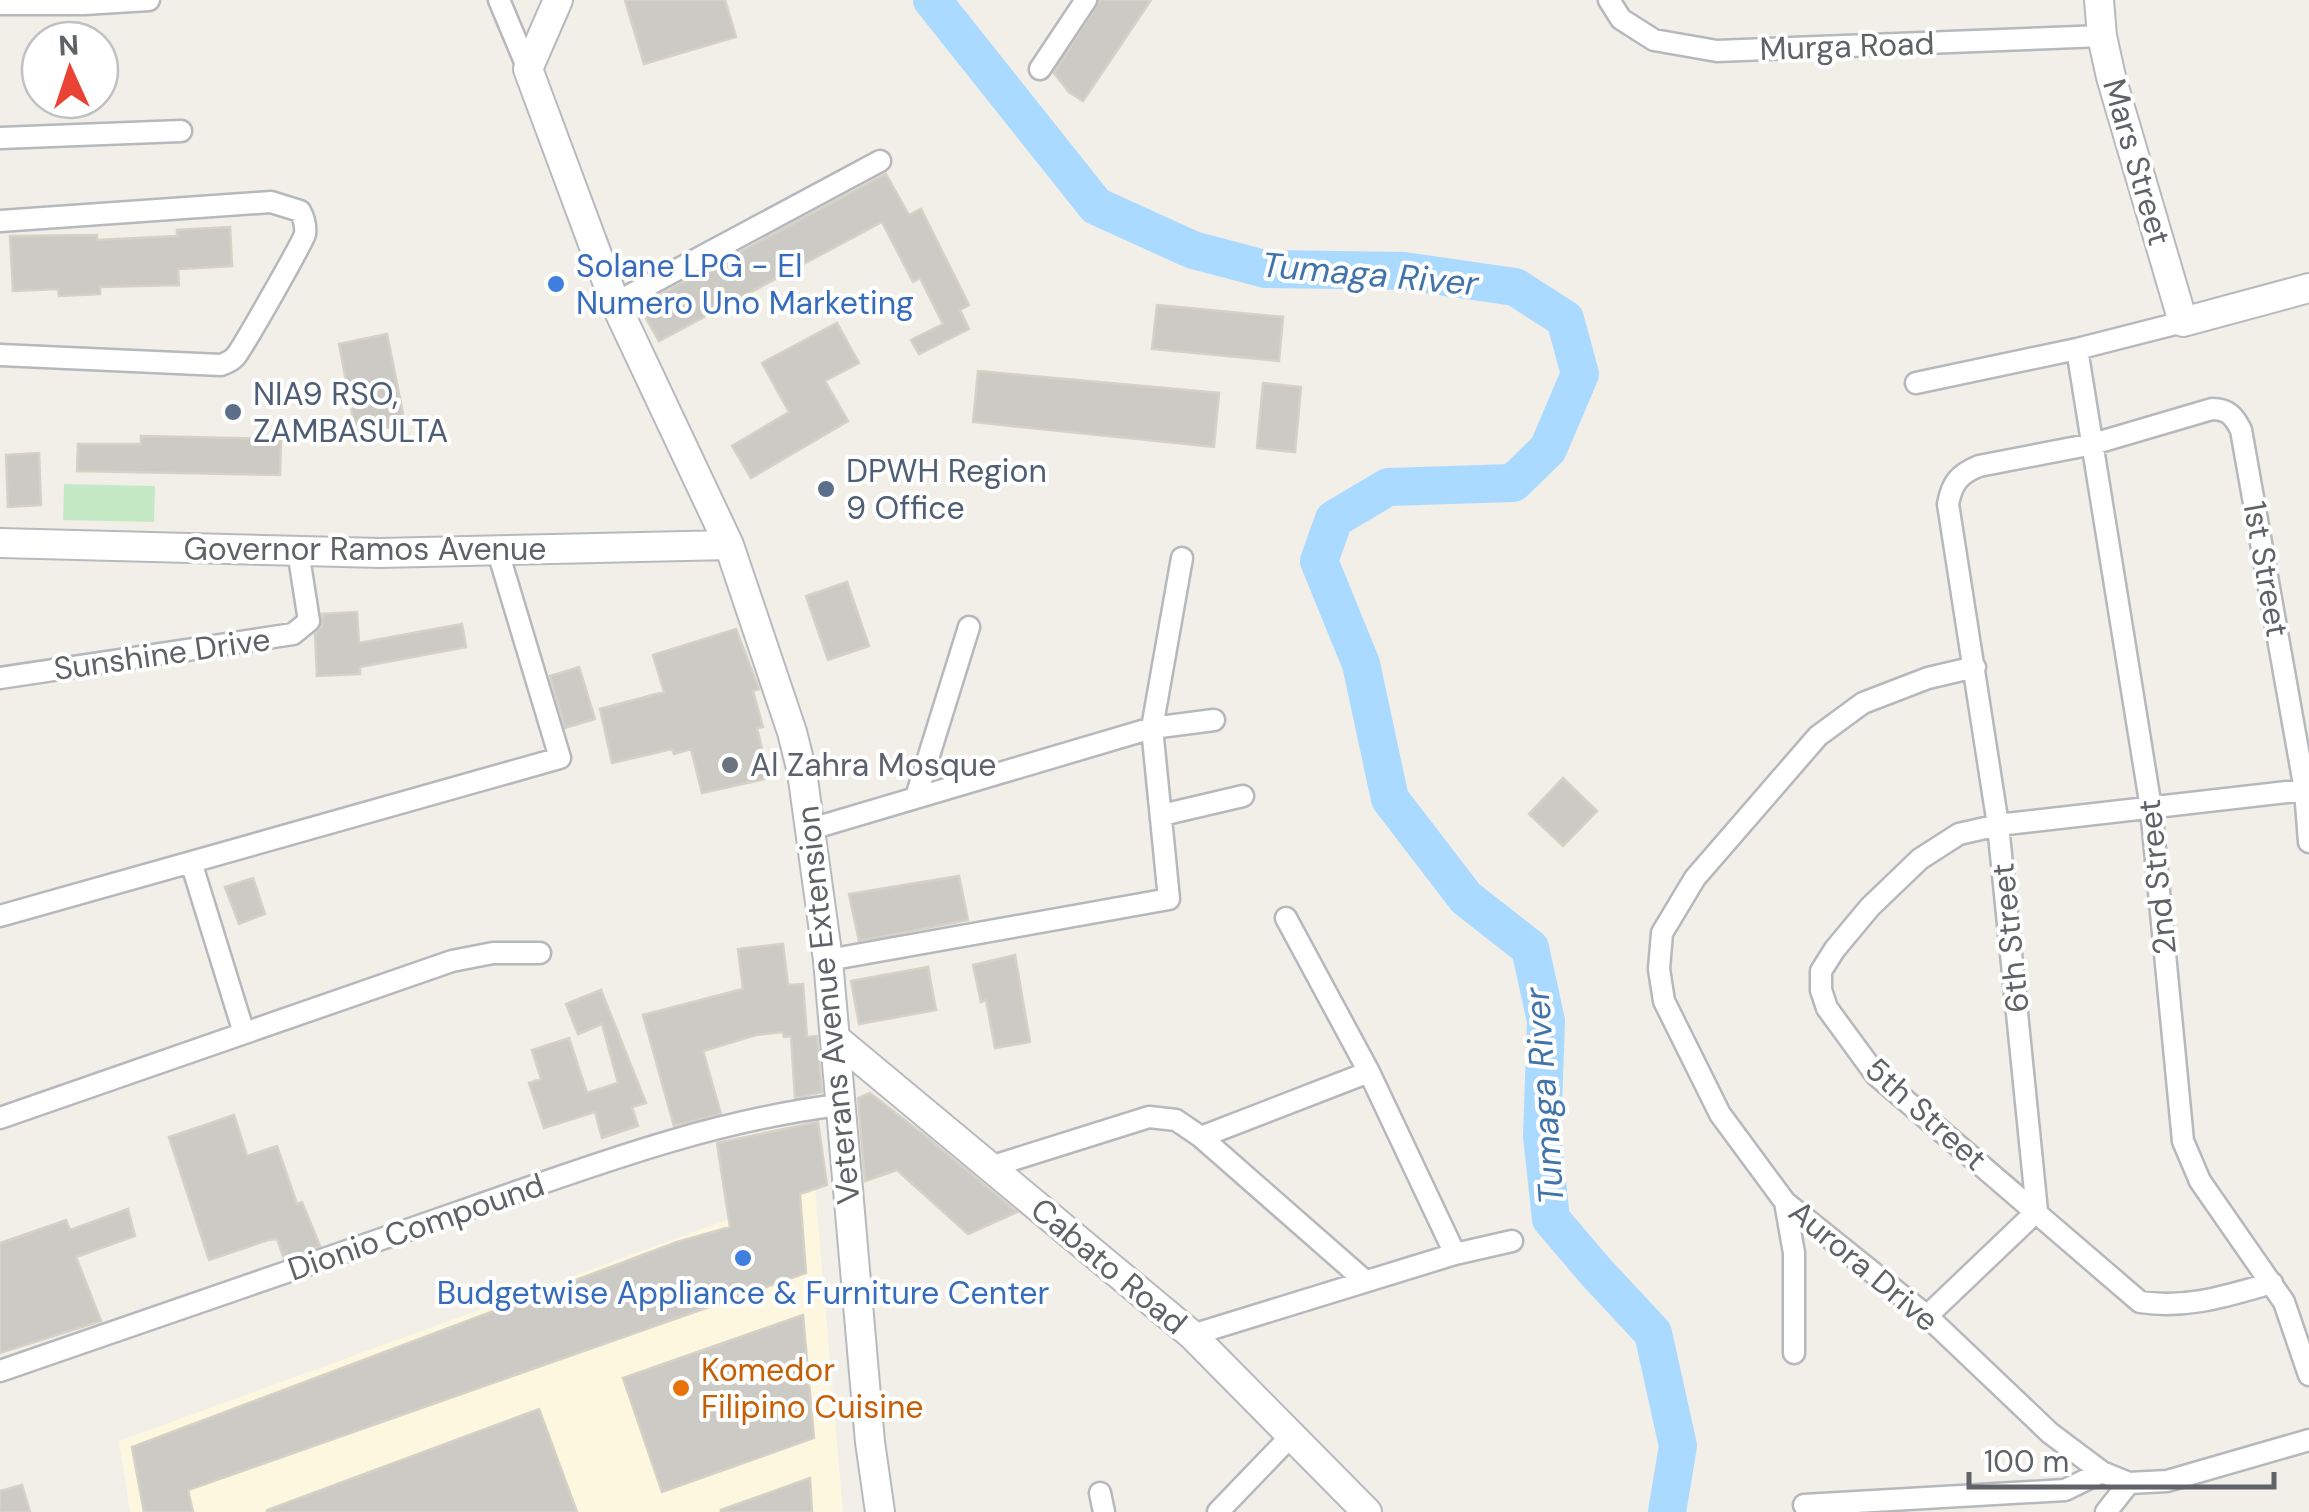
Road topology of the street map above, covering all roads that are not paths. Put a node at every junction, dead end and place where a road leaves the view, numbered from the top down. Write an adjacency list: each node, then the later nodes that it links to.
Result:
1 (149, 0): 7 (street)
2 (499, 0): 9 (street)
3 (558, 0): 9 (main road)
4 (1086, 0): 10 (street)
5 (1609, 0): 8 (street, Murga Road)
6 (2099, 0): 8 (main road, Mars Street)
7 (0, 4)
8 (2102, 36): 17 (main road, Mars Street)
9 (528, 69): 16 (main road, Veterans Avenue Extension)
10 (1040, 69)
11 (181, 131): 12 (street)
12 (0, 138)
13 (880, 162): 16 (street)
14 (0, 222): 19 (street)
15 (2309, 288): 17 (main road)
16 (616, 303): 23 (main road, Veterans Avenue Extension)
17 (2183, 322): 18 (street)
18 (2077, 349): 20 (street); 21 (street, 2nd Street)
19 (0, 355)
20 (1916, 383)
21 (2093, 444): 28 (street, 6th Street); 32 (street, 1st Street); 35 (street, 2nd Street)
22 (0, 542): 24 (main road, Governor Ramos Avenue)
23 (729, 545): 25 (main road, Governor Ramos Avenue); 38 (main road, Veterans Avenue Extension)
24 (298, 551): 25 (main road, Governor Ramos Avenue); 29 (street, Sunshine Drive)
25 (498, 552): 40 (street)
26 (1182, 558): 31 (street)
27 (970, 627): 34 (street)
28 (1975, 667): 37 (street, 6th Street); 52 (street, Aurora Drive)
29 (0, 678)
30 (1214, 720): 31 (street)
31 (1152, 728): 34 (street); 36 (street)
32 (2305, 790): 35 (street); 39 (street, 1st Street)
33 (1243, 796): 36 (street)
34 (916, 797): 38 (street)
35 (2151, 808): 37 (street); 57 (street, 2nd Street)
36 (1162, 815): 44 (street)
37 (1998, 826): 53 (street, 6th Street); 53 (street, 5th Street)
38 (811, 829): 44 (main road, Veterans Avenue Extension)
39 (2309, 842)
40 (191, 862): 41 (street); 45 (street)
41 (0, 916)
42 (1286, 918): 47 (street)
43 (540, 953): 45 (street)
44 (828, 960): 46 (main road, Veterans Avenue Extension)
45 (244, 1033): 49 (street)
46 (835, 1038): 48 (main road, Veterans Avenue Extension); 51 (main road, Cabato Road)
47 (1369, 1072): 50 (street); 55 (street)
48 (839, 1105): 61 (street, Dionio Compound); 68 (main road, Veterans Avenue Extension)
49 (0, 1118)
50 (1201, 1138): 51 (street); 56 (street)
51 (990, 1168): 59 (main road, Cabato Road)
52 (1784, 1202): 58 (street, Aurora Drive); 60 (street)
53 (2037, 1211): 57 (street, 5th Street); 58 (street)
54 (1512, 1241): 55 (street)
55 (1455, 1254): 56 (street)
56 (1364, 1280): 59 (street)
57 (2272, 1283): 62 (street, 2nd Street)
58 (1927, 1316): 65 (street, Aurora Drive)
59 (1192, 1335): 63 (main road, Cabato Road)
60 (1794, 1354)
61 (0, 1371)
62 (2309, 1375)
63 (1290, 1437): 69 (street); 70 (main road, Cabato Road)
64 (2309, 1440): 66 (street, Aurora Drive)
65 (2102, 1472): 66 (street, Aurora Drive); 67 (street)
66 (2129, 1482): 71 (street)
67 (1804, 1505)
68 (880, 1512)
69 (1218, 1512)
70 (1367, 1512)
71 (2106, 1512)

